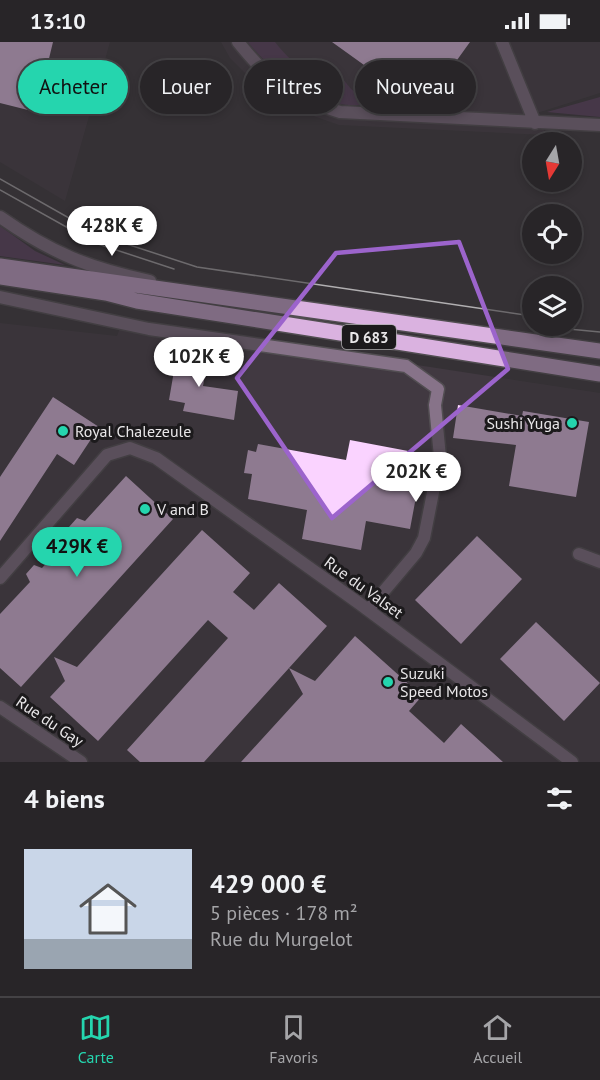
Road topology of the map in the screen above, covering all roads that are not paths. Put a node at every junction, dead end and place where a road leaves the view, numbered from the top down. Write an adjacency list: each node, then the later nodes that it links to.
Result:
1 (238, 42): 3 (street)
2 (502, 42): 3 (street)
3 (535, 123): 4 (street)
4 (600, 125)
5 (0, 217): 9 (street)
6 (0, 266): 9 (main road, D 683)
7 (0, 277): 11 (main road, D 683)
8 (0, 287): 11 (main road)
9 (222, 296): 12 (main road, D 683)
10 (0, 297): 17 (street)
11 (137, 301): 13 (main road, D 683)
12 (600, 351)
13 (600, 374)
14 (579, 554): 15 (street)
15 (600, 562)
16 (0, 578): 17 (street, Rue du Valset)
17 (368, 610): 20 (street, Rue du Valset)
18 (0, 707): 19 (street, Rue du Gay)
19 (81, 762)
20 (573, 762)

